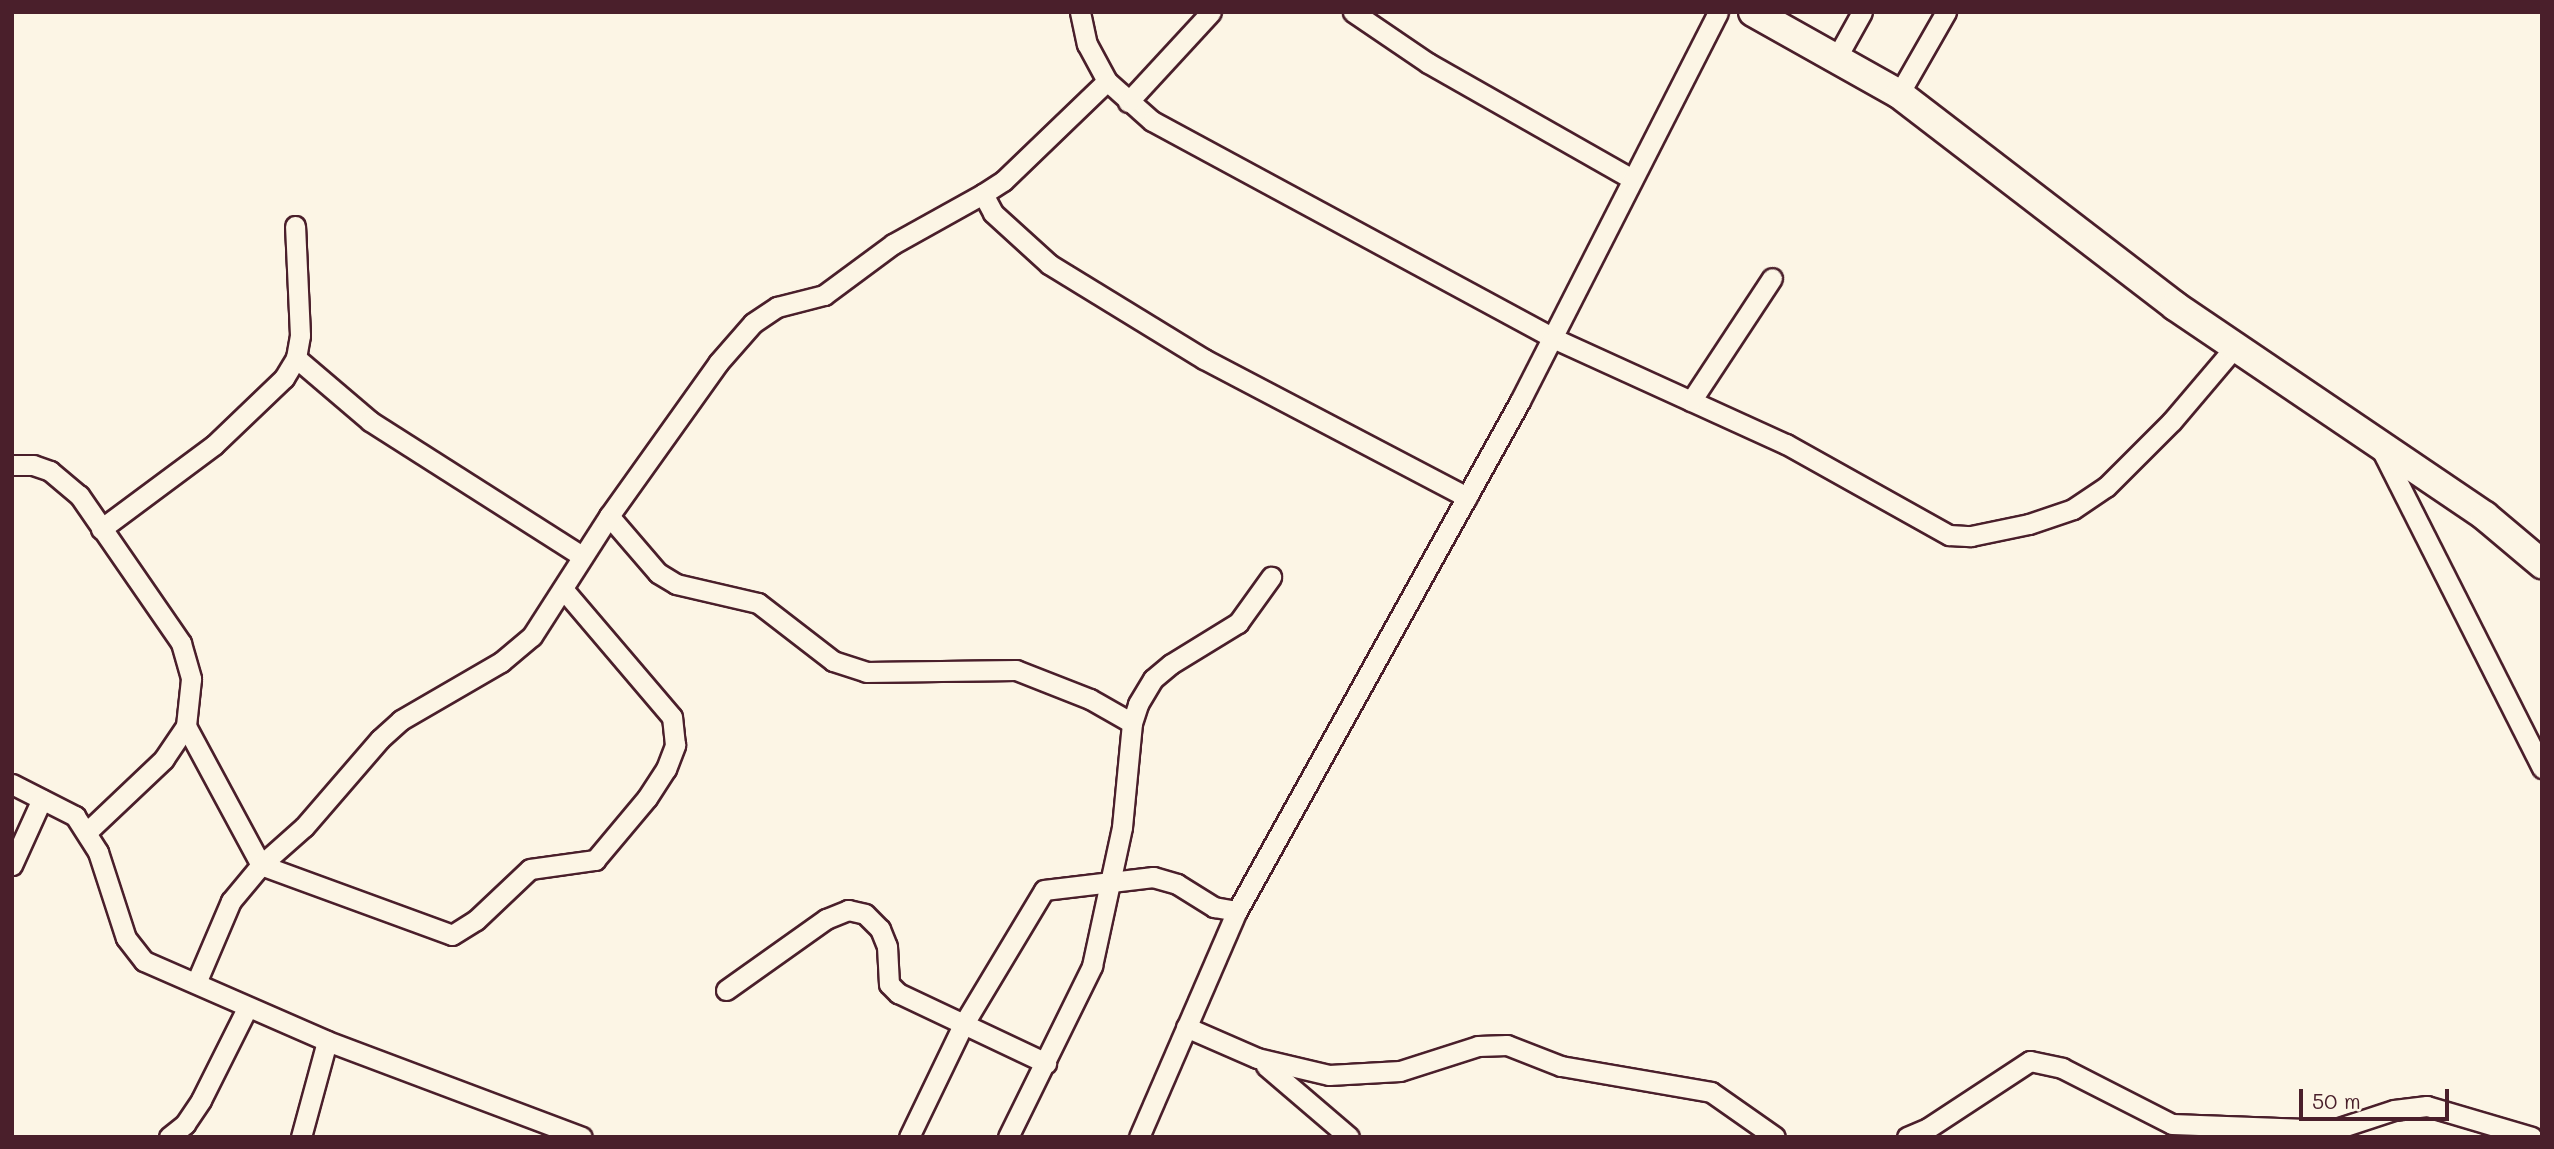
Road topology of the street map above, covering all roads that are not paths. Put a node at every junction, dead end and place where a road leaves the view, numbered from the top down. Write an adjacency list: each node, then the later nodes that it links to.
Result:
1 (1080, 12): 9 (street)
2 (1211, 12): 11 (street)
3 (1353, 12): 12 (street)
4 (1718, 12): 12 (street)
5 (1753, 12): 8 (street)
6 (1861, 12): 8 (street)
7 (1946, 12): 10 (street)
8 (1837, 57): 10 (street)
9 (1107, 81): 11 (street); 13 (street)
10 (1899, 94): 17 (street)
11 (1128, 102): 16 (street)
12 (1632, 179): 16 (street)
13 (983, 194): 22 (street); 23 (street)
14 (295, 226): 18 (street)
15 (1772, 278): 19 (street)
16 (1553, 338): 19 (street); 22 (street)
17 (2234, 348): 19 (street); 20 (street)
18 (296, 358): 24 (street); 25 (street)
19 (1691, 401)
20 (2378, 444): 26 (street); 31 (street)
21 (12, 465): 24 (street)
22 (1466, 497): 38 (street)
23 (609, 516): 25 (street); 29 (street)
24 (100, 530): 30 (street)
25 (582, 556): 28 (street)
26 (2542, 564)
27 (1271, 576): 29 (street)
28 (563, 589): 36 (street); 36 (street)
29 (1132, 723): 37 (street)
30 (187, 726): 34 (street); 36 (street)
31 (2542, 768)
32 (12, 784): 33 (street)
33 (42, 799): 34 (street); 35 (street)
34 (87, 832): 39 (street)
35 (12, 865)
36 (261, 865): 39 (street)
37 (1112, 881): 38 (street); 42 (street); 46 (street)
38 (1237, 911): 43 (street)
39 (196, 983): 41 (street)
40 (726, 990): 42 (street)
41 (247, 1008): 44 (street); 47 (street)
42 (963, 1025): 46 (street); 50 (street)
43 (1186, 1027): 45 (street); 52 (street)
44 (327, 1041): 48 (street); 49 (street)
45 (1257, 1058): 53 (street); 54 (street)
46 (1046, 1063): 51 (street)
47 (169, 1137)
48 (301, 1137)
49 (582, 1137)
50 (909, 1137)
51 (1008, 1137)
52 (1139, 1137)
53 (1349, 1137)
54 (1775, 1137)
55 (1907, 1137): 56 (street)
56 (2532, 1137)

